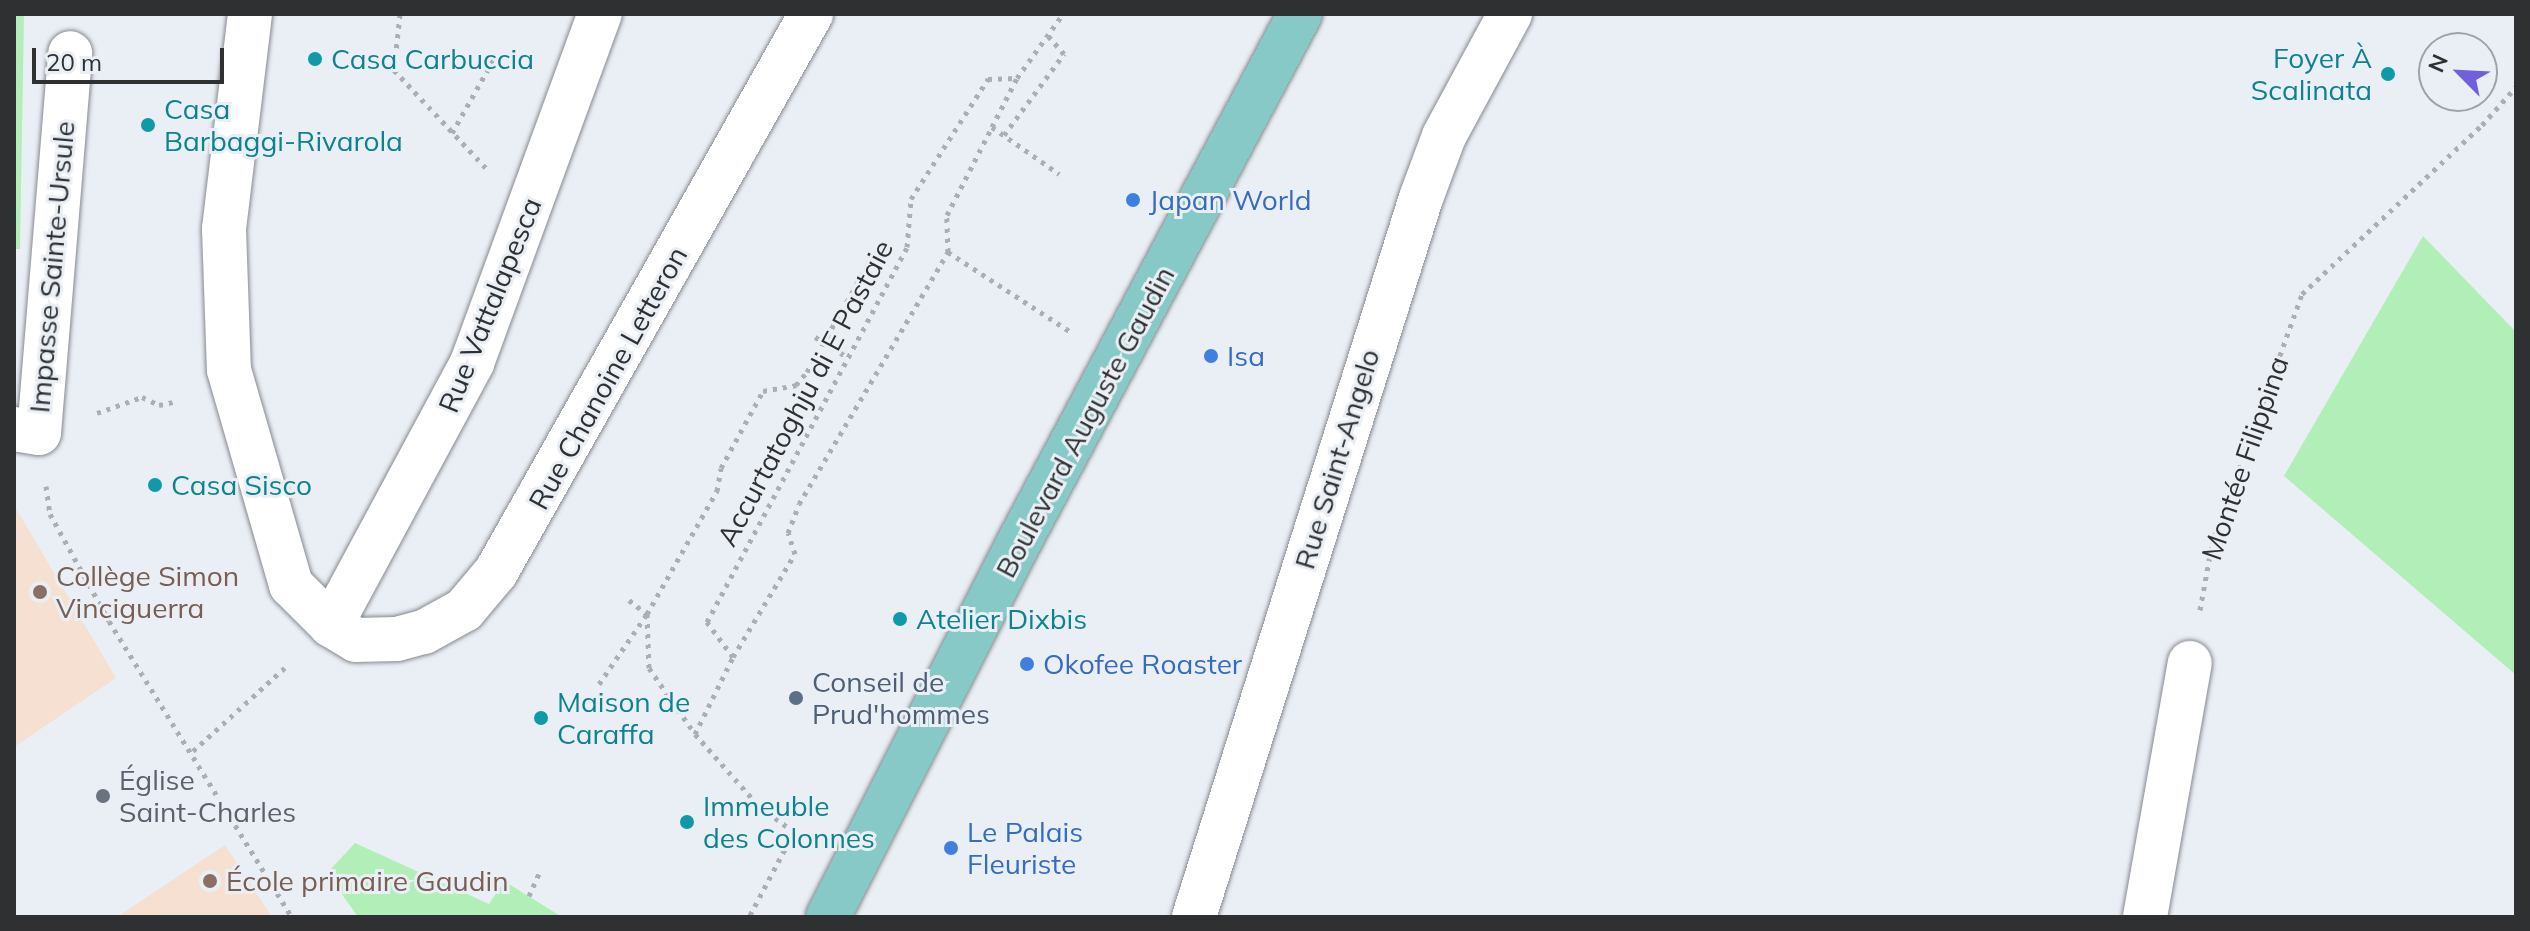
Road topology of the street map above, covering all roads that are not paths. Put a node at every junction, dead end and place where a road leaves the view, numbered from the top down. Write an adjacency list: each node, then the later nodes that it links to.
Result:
1 (250, 14): 8 (street)
2 (600, 14): 8 (street, Rue Vattalapesca)
3 (811, 14): 8 (street, Rue Chanoine Letteron)
4 (1300, 14): 10 (main road, Boulevard Auguste Gaudin)
5 (1510, 14): 11 (street, Rue Saint-Angelo)
6 (70, 53): 7 (street, Impasse Sainte-Ursule)
7 (26, 431)
8 (331, 625)
9 (2190, 663): 12 (street)
10 (828, 917)
11 (1194, 917)
12 (2145, 917)

